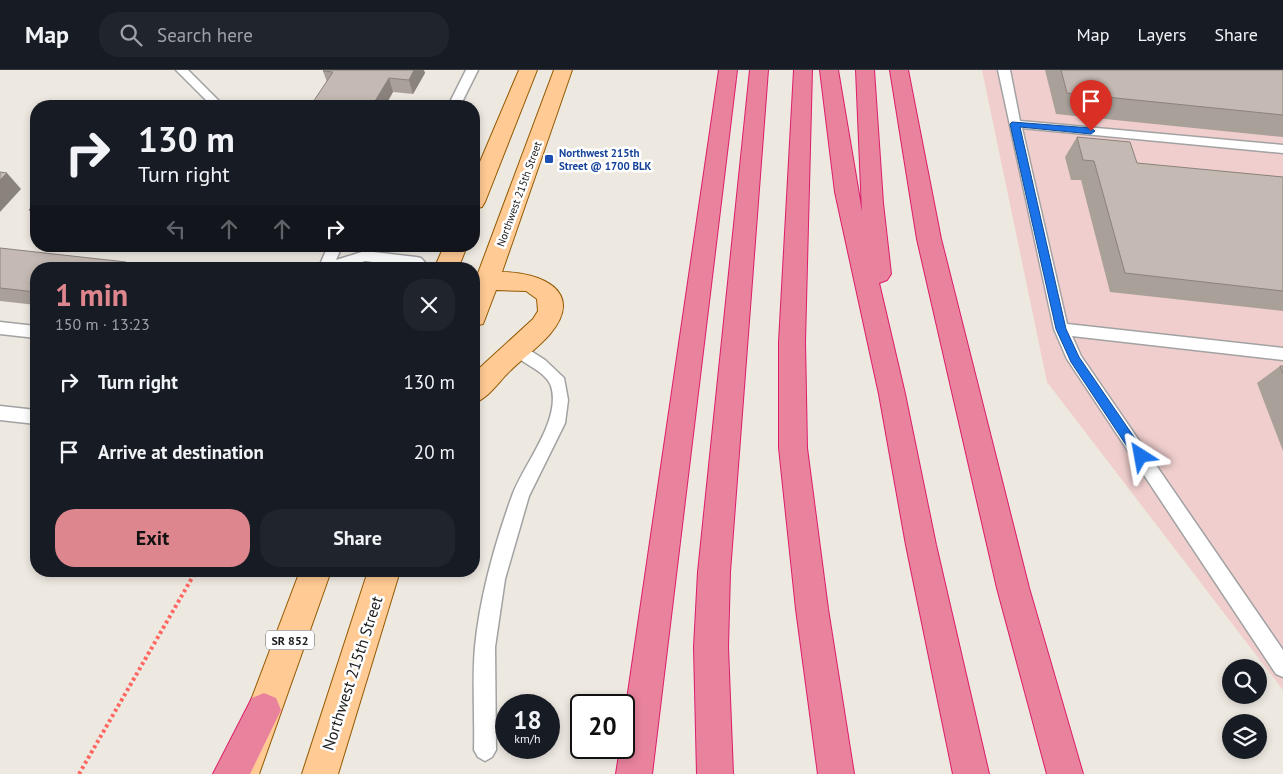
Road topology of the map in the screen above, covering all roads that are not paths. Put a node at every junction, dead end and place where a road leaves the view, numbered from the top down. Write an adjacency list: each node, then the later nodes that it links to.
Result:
1 (182, 70): 12 (lane)
2 (472, 70): 13 (lane)
3 (528, 70): 16 (main road)
4 (563, 70): 19 (main road, Northwest 215th Street)
5 (728, 70): 37 (highway)
6 (759, 70): 38 (highway)
7 (803, 70): 39 (highway)
8 (829, 70): 26 (highway)
9 (864, 70): 26 (highway)
10 (899, 70): 41 (highway)
11 (1004, 70): 14 (lane)
12 (212, 100)
13 (457, 100)
14 (1015, 124): 15 (lane); 21 (lane)
15 (1283, 149)
16 (480, 187)
17 (347, 262): 18 (lane)
18 (416, 262)
19 (480, 281): 23 (main road)
20 (0, 328): 22 (lane)
21 (1061, 329): 24 (lane); 31 (lane)
22 (30, 331)
23 (517, 348): 25 (main road); 33 (lane)
24 (1283, 354)
25 (480, 385)
26 (892, 394): 40 (highway)
27 (0, 413): 28 (lane)
28 (30, 417)
29 (314, 577): 32 (main road, SR 852)
30 (382, 577): 36 (main road, Northwest 215th Street)
31 (1283, 667)
32 (264, 710): 34 (highway); 35 (main road, SR 852)
33 (486, 750)
34 (231, 774)
35 (241, 774)
36 (320, 774)
37 (634, 774)
38 (715, 774)
39 (836, 774)
40 (971, 774)
41 (1065, 774)

